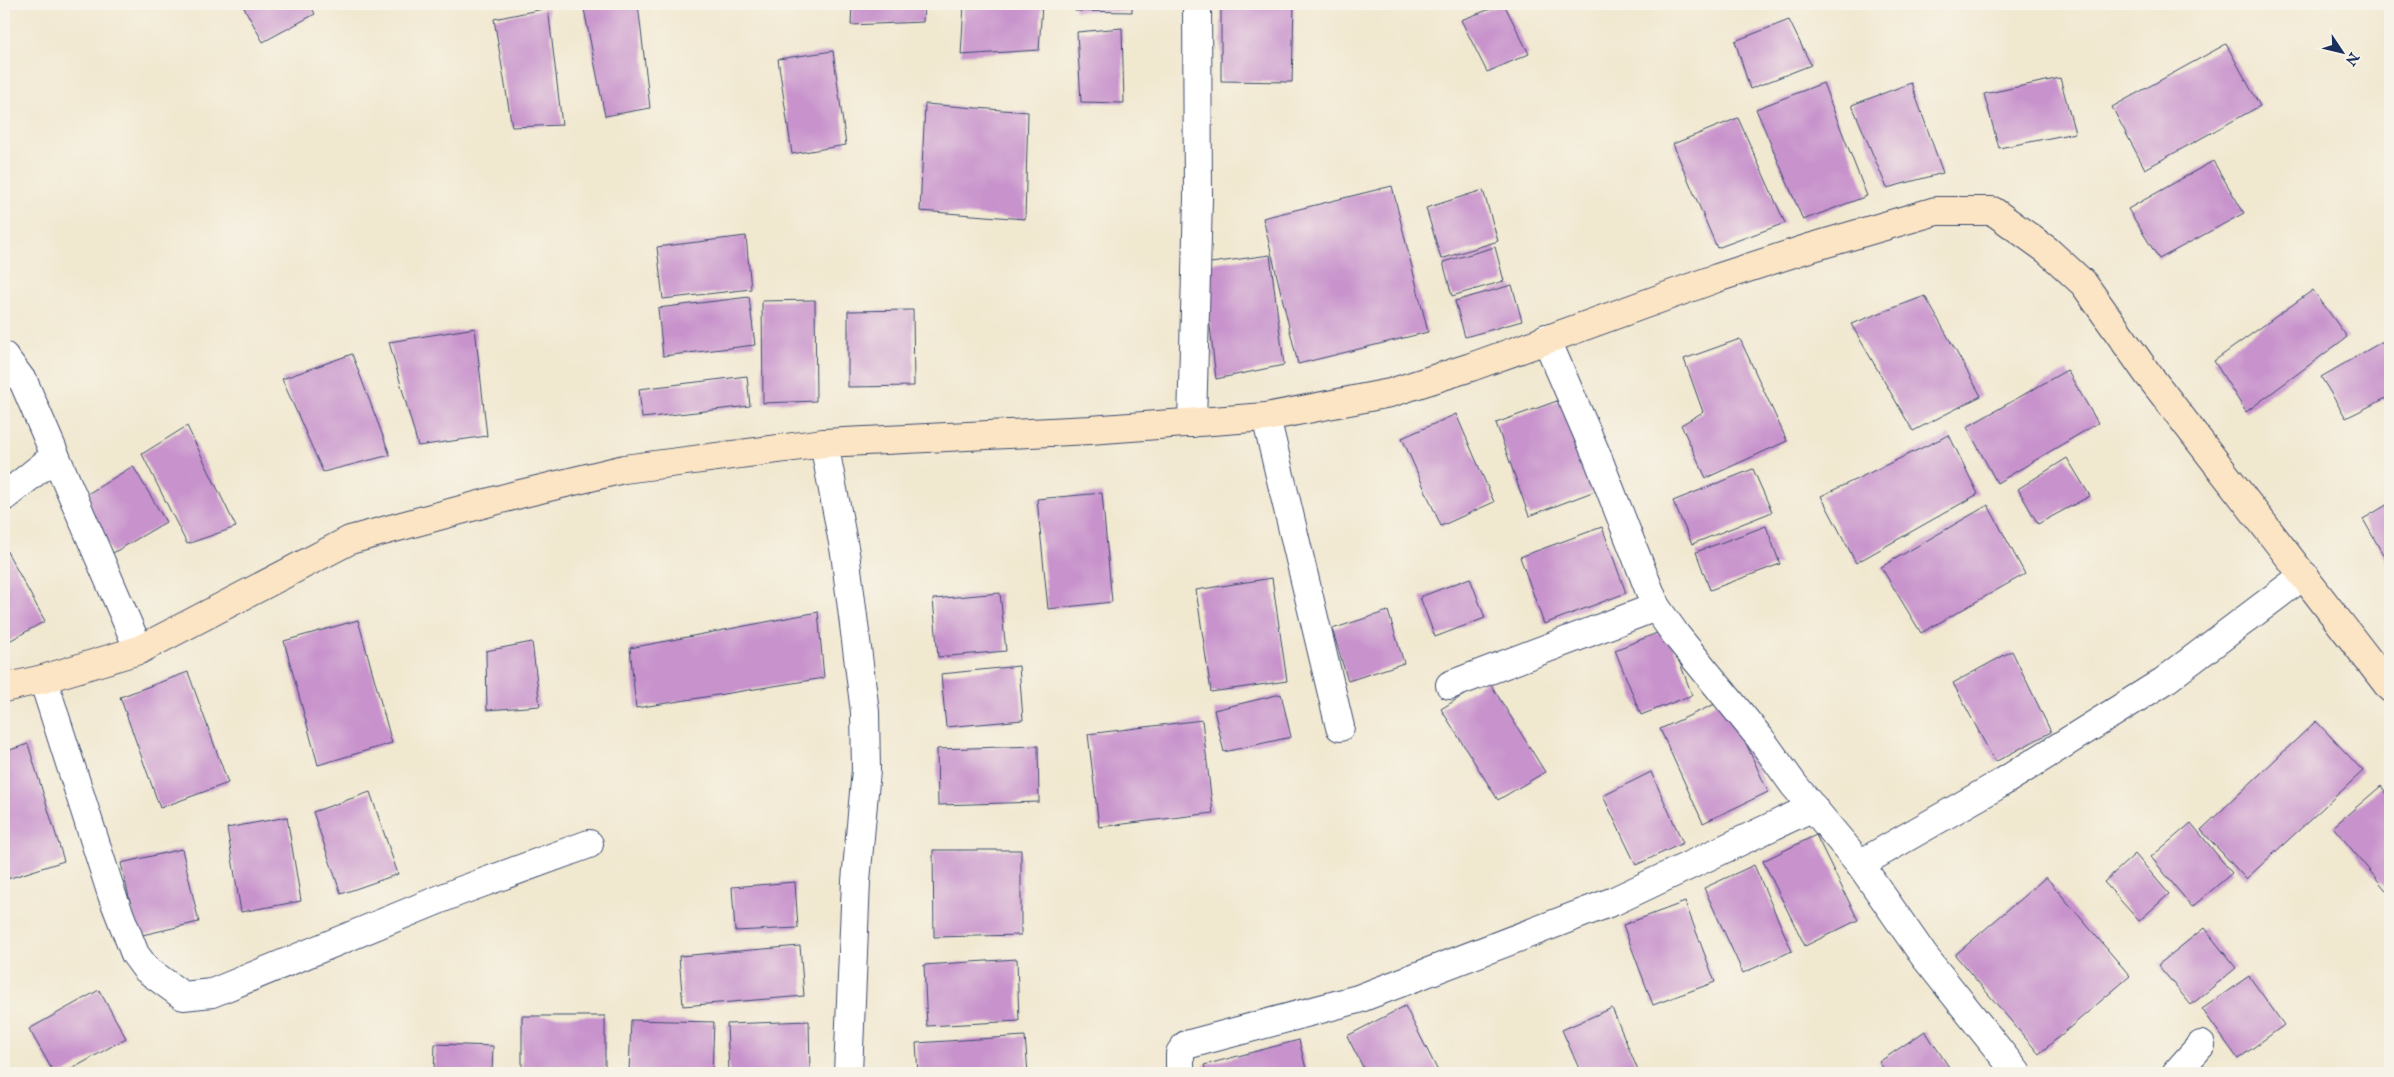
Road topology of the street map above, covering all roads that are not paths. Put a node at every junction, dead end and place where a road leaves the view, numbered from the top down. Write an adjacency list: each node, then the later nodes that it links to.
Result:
1 (1197, 4): 5 (street)
2 (1546, 338): 4 (street); 9 (street); 10 (street)
3 (4, 356): 7 (street)
4 (1266, 417): 5 (street); 16 (street)
5 (1192, 423): 6 (street)
6 (824, 443): 11 (street); 21 (street)
7 (55, 456): 8 (street); 11 (street)
8 (4, 498)
9 (2304, 575): 15 (street); 19 (street)
10 (1656, 608): 13 (street); 17 (street)
11 (139, 650): 12 (street)
12 (43, 679): 14 (street); 18 (street)
13 (1450, 684)
14 (4, 688)
15 (2390, 688)
16 (1340, 727)
17 (1813, 807): 19 (street); 22 (street)
18 (589, 844)
19 (1860, 864): 23 (street)
20 (2202, 1045): 24 (street)
21 (848, 1073)
22 (1180, 1073)
23 (2017, 1073)
24 (2176, 1073)

